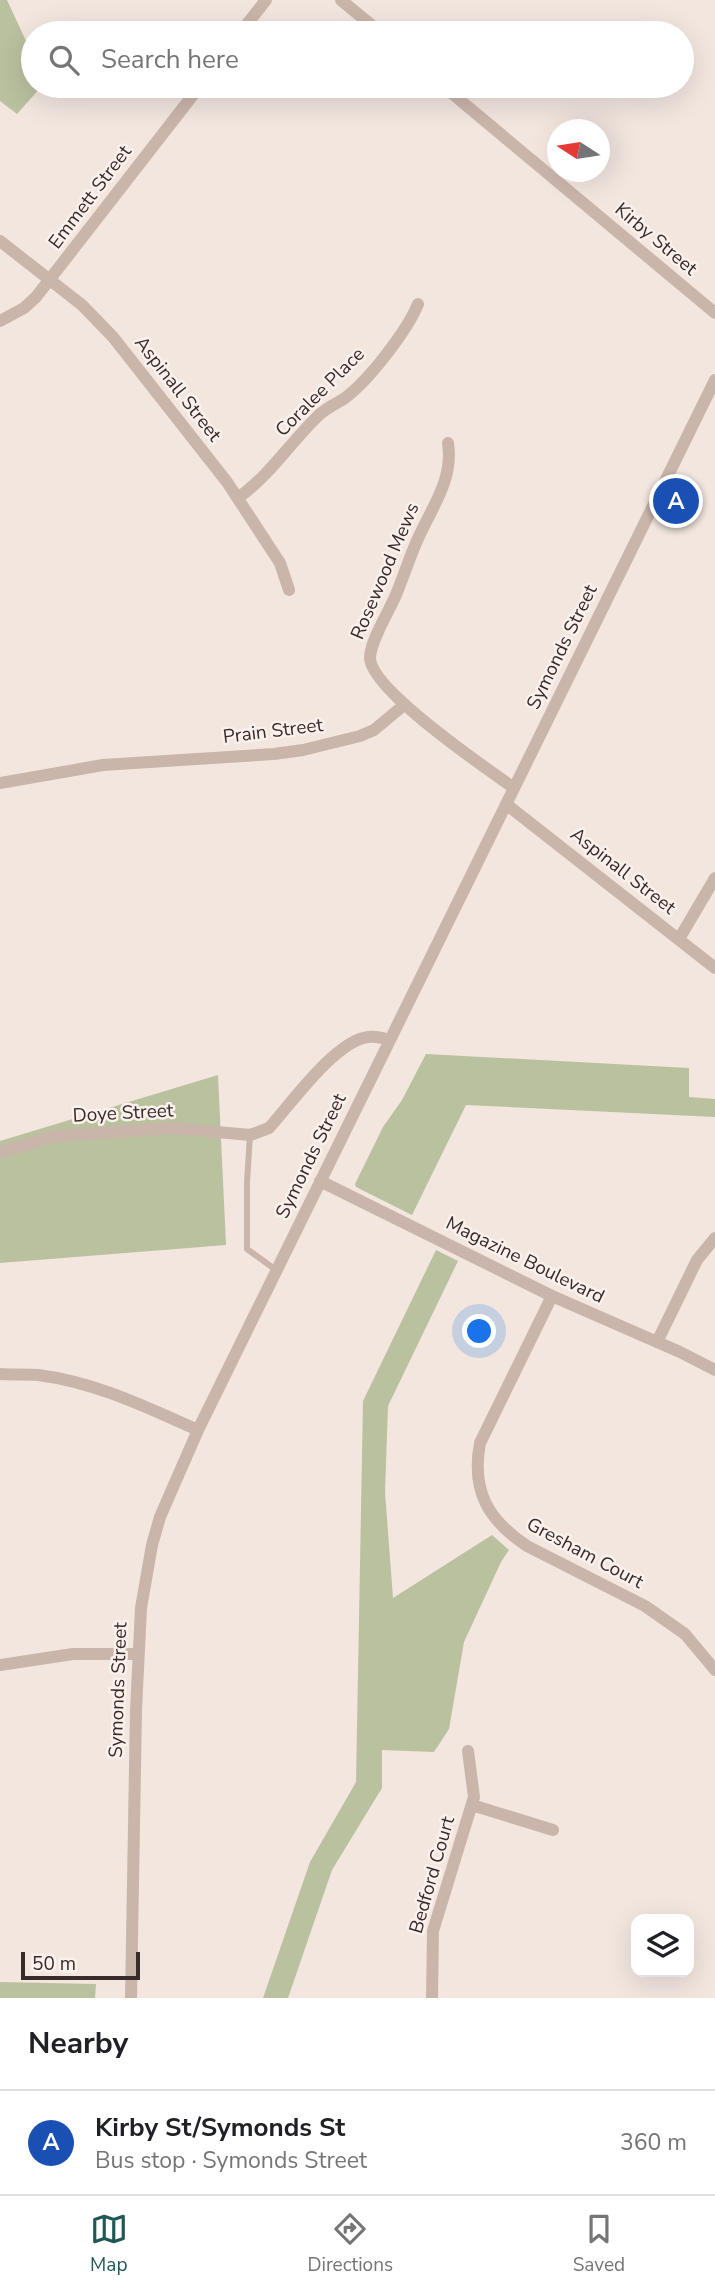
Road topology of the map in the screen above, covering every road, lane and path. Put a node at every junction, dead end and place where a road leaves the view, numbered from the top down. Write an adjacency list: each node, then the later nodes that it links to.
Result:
1 (265, 0): 3 (street)
2 (341, 0): 4 (street)
3 (249, 21)
4 (366, 21)
5 (191, 98): 8 (street, Emmett Street)
6 (457, 98): 10 (street, Kirby Street)
7 (0, 242): 8 (street, Aspinall Street)
8 (50, 281): 11 (street, Emmett Street); 14 (street, Aspinall Street)
9 (418, 304): 14 (street, Coralee Place)
10 (715, 313)
11 (0, 321)
12 (715, 380): 18 (street, Symonds Street)
13 (448, 443): 16 (street, Rosewood Mews)
14 (239, 498): 15 (street, Aspinall Street)
15 (289, 590)
16 (404, 705): 17 (street, Prain Street); 18 (street)
17 (0, 783)
18 (514, 788): 19 (street, Symonds Street)
19 (506, 804): 21 (street, Aspinall Street); 23 (street, Symonds Street)
20 (715, 878): 21 (street)
21 (679, 939): 22 (street, Aspinall Street)
22 (715, 968)
23 (390, 1040): 24 (street); 26 (street, Symonds Street)
24 (250, 1135): 25 (street, Doye Street); 28 (lane)
25 (0, 1152)
26 (320, 1181): 28 (street, Symonds Street); 29 (street, Magazine Boulevard)
27 (715, 1238): 30 (street)
28 (276, 1270): 33 (street, Symonds Street)
29 (552, 1296): 30 (street, Magazine Boulevard); 36 (street, Gresham Court)
30 (657, 1342): 31 (street, Magazine Boulevard)
31 (715, 1370)
32 (0, 1374): 33 (street)
33 (198, 1430): 34 (street, Symonds Street)
34 (138, 1654): 35 (street); 40 (street, Symonds Street)
35 (0, 1665)
36 (715, 1670)
37 (468, 1751): 38 (street, Bedford Court)
38 (472, 1805): 39 (street, Bedford Court); 41 (street, Bedford Court)
39 (553, 1830)
40 (131, 1998)
41 (432, 1998)

